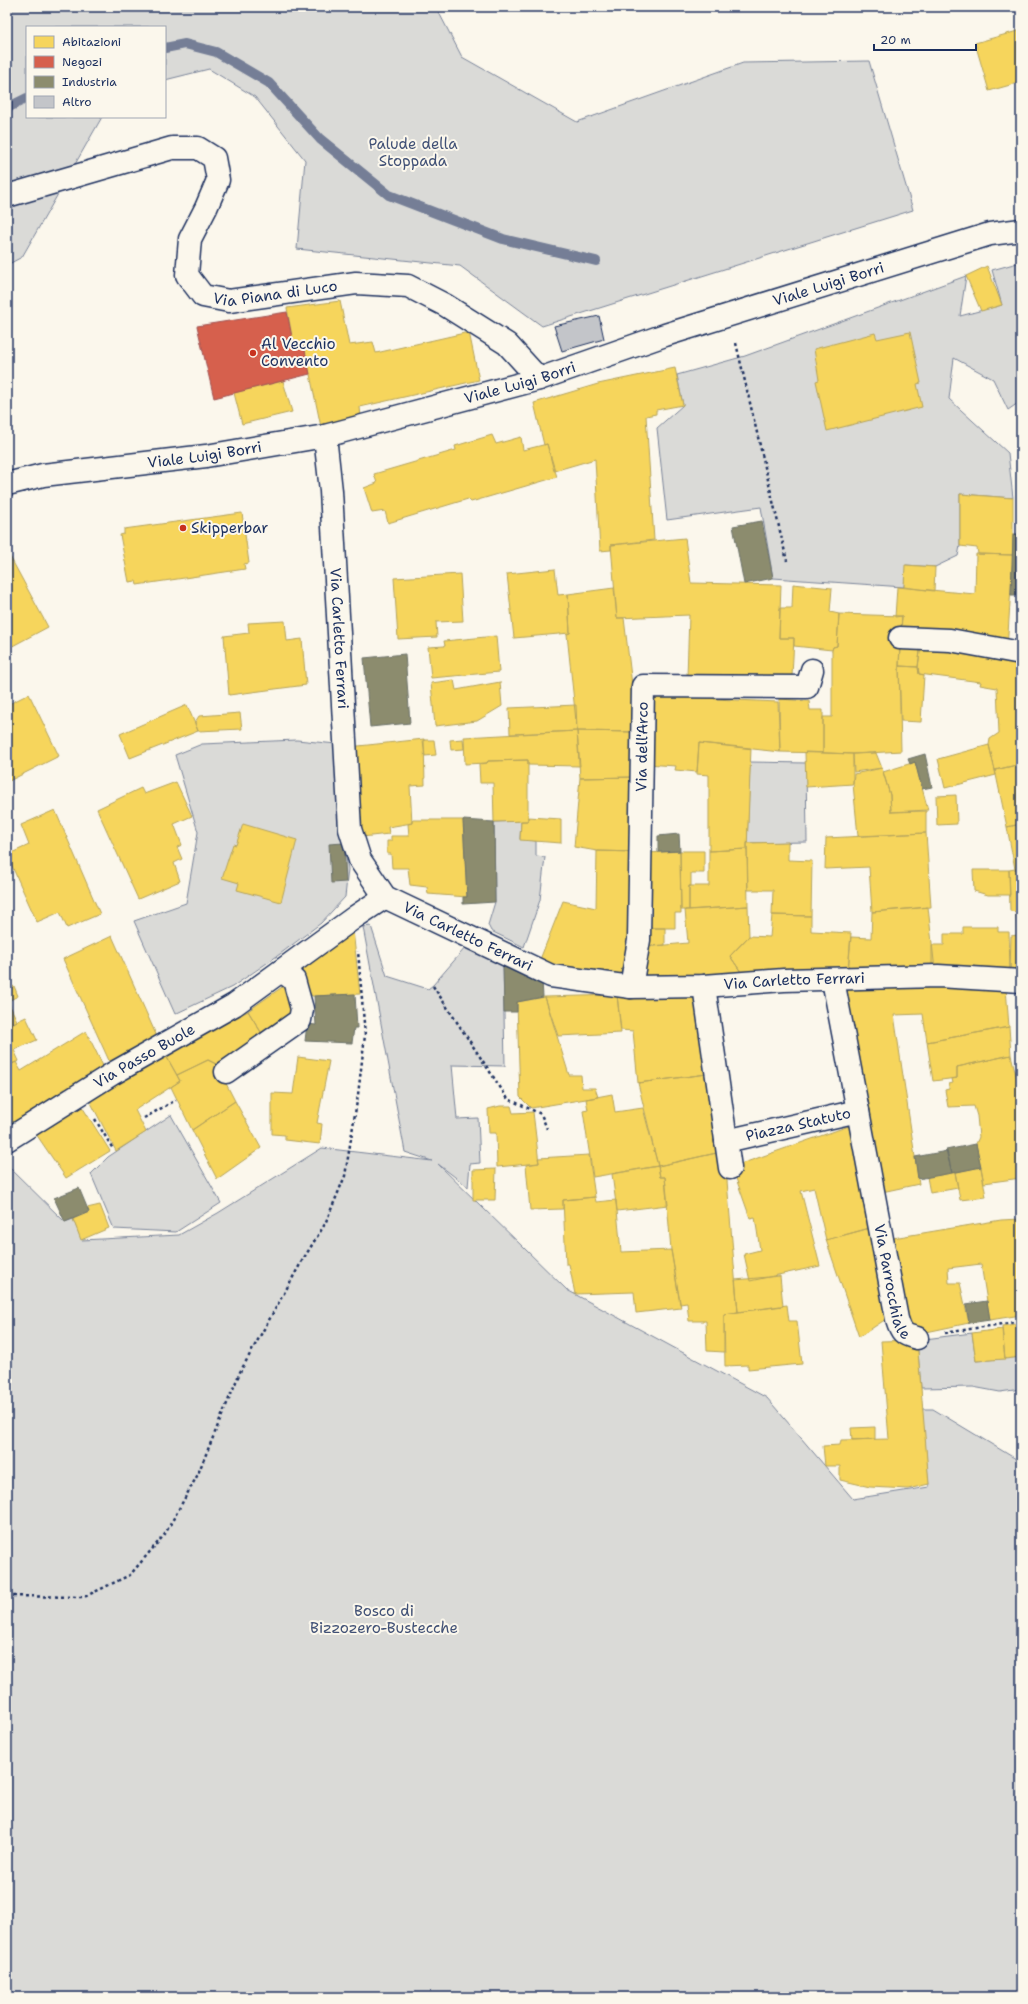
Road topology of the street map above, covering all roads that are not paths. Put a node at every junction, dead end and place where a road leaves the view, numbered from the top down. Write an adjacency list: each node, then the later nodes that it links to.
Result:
1 (7, 196): 3 (street, Via Piana di Luco)
2 (1021, 230): 3 (street, Viale Luigi Borri)
3 (539, 379): 4 (street, Viale Luigi Borri)
4 (325, 436): 5 (street, Viale Luigi Borri); 9 (street, Via Carletto Ferrari)
5 (7, 484)
6 (900, 638): 7 (street)
7 (1021, 653)
8 (812, 670): 14 (street, Via dell'Arco)
9 (385, 897): 10 (street, Via Passo Buole); 14 (street, Via Carletto Ferrari)
10 (281, 971): 15 (street); 17 (street, Via Passo Buole)
11 (834, 980): 12 (street, Via Carletto Ferrari); 13 (street, Via Carletto Ferrari); 16 (street, Piazza Statuto)
12 (1021, 981)
13 (704, 986): 14 (street, Via Carletto Ferrari); 18 (street, Piazza Statuto)
14 (630, 987)
15 (226, 1072)
16 (858, 1111): 18 (street, Piazza Statuto); 20 (street, Via Parrocchiale)
17 (7, 1140)
18 (726, 1141): 19 (street, Piazza Statuto)
19 (730, 1168)
20 (917, 1338)

